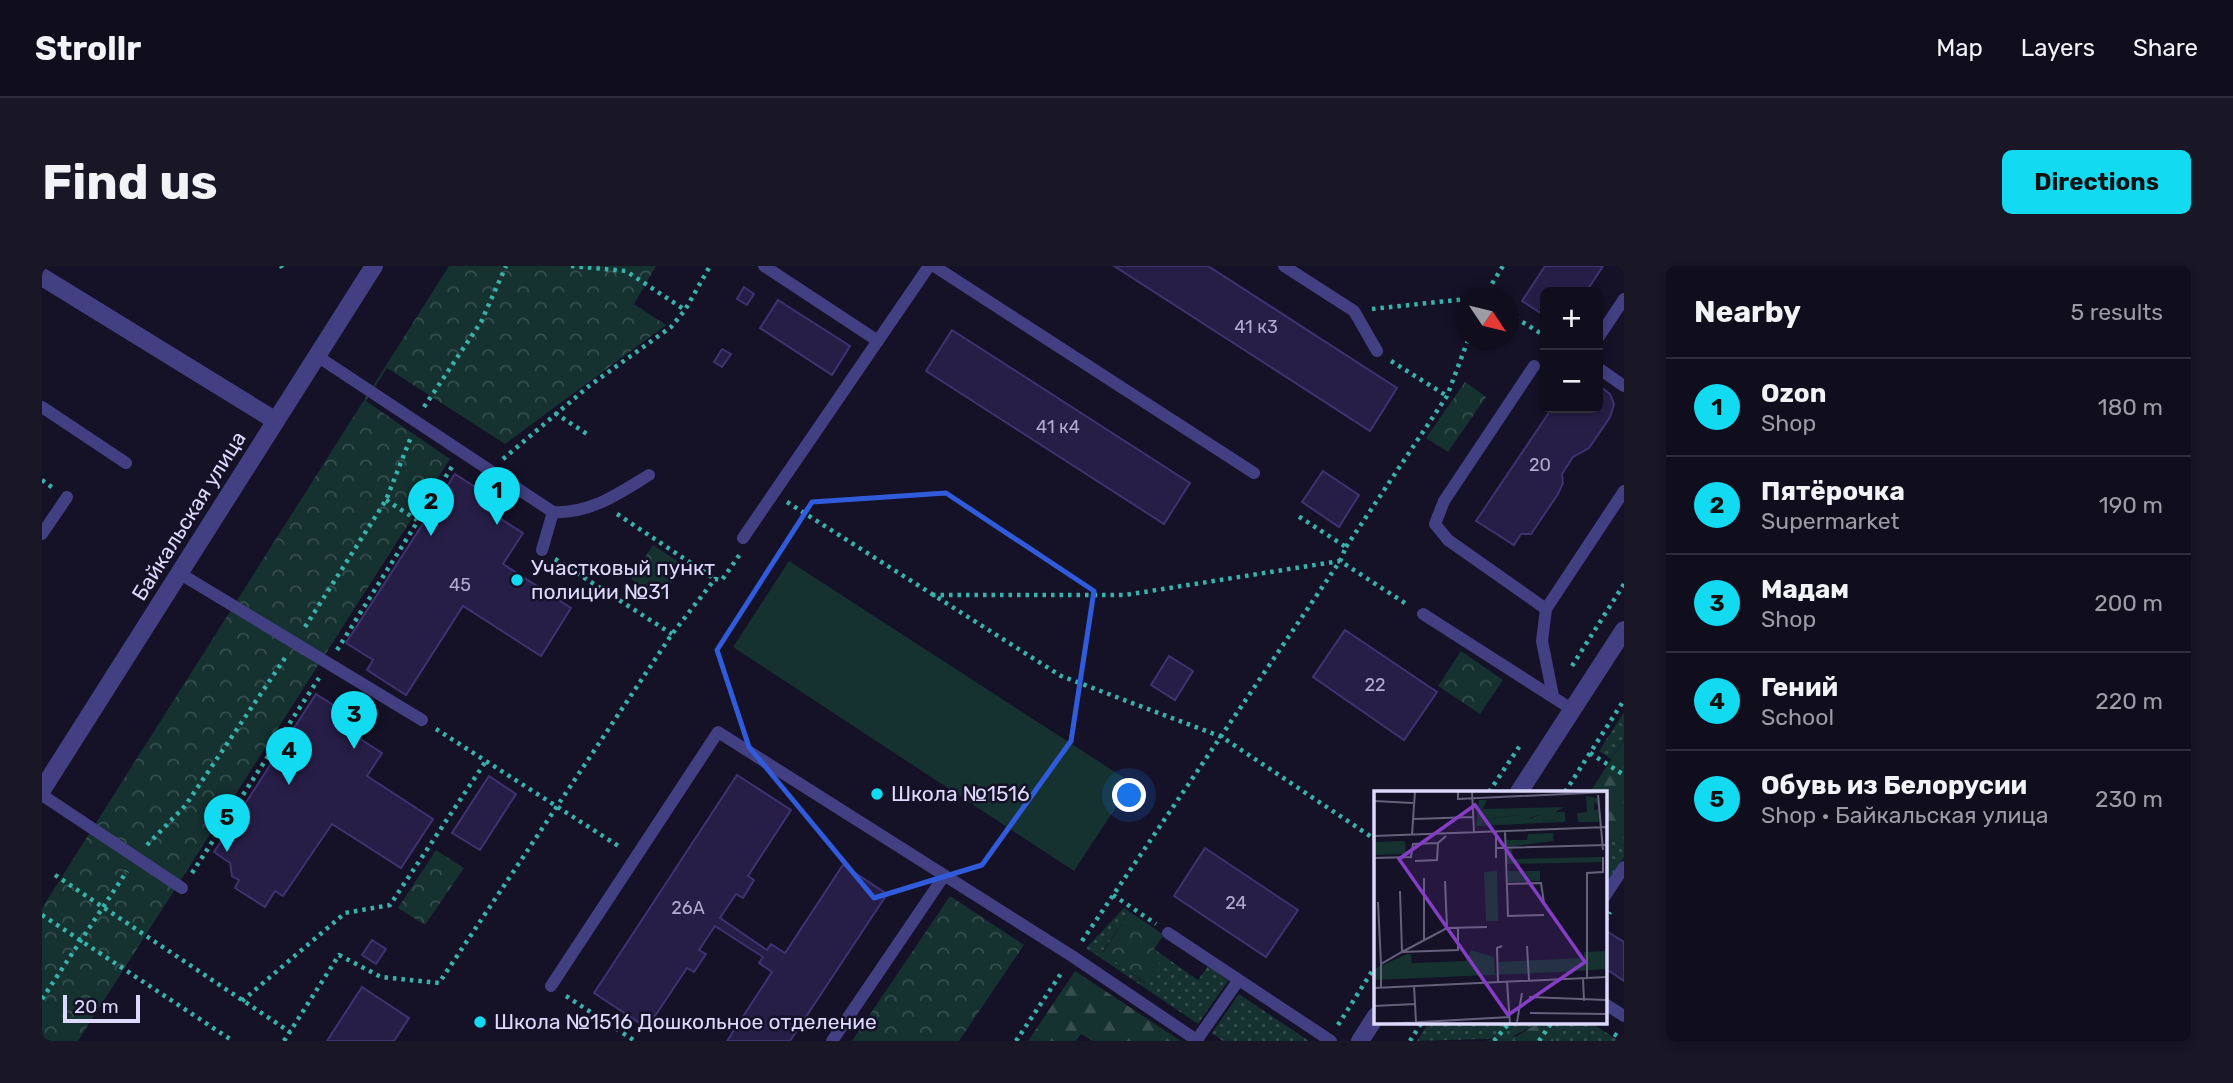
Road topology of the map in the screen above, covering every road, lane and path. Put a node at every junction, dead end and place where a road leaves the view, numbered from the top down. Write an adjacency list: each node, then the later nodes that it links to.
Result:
1 (374, 266): 21 (street, Байкальская улица)
2 (506, 266): 29 (path)
3 (571, 266): 13 (path)
4 (710, 266): 13 (path)
5 (764, 266): 18 (lane)
6 (931, 266): 18 (lane); 33 (lane)
7 (1284, 266): 14 (lane)
8 (1503, 266): 10 (path)
9 (42, 277): 28 (street)
10 (1489, 287)
11 (1624, 299): 16 (lane)
12 (1456, 300): 14 (path)
13 (685, 310): 27 (path)
14 (1354, 311): 20 (lane)
15 (1519, 320): 17 (path)
16 (1603, 330)
17 (1540, 333)
18 (878, 341): 44 (lane)
19 (1464, 350): 25 (path)
20 (1377, 351): 25 (path)
21 (317, 356): 28 (street, Байкальская улица); 29 (lane)
22 (1534, 366): 51 (lane)
23 (1603, 371): 24 (lane)
24 (1624, 386)
25 (1447, 396): 45 (path)
26 (42, 407): 31 (lane)
27 (555, 413): 30 (path); 32 (path)
28 (276, 421): 48 (street, Байкальская улица)
29 (415, 423): 32 (lane); 38 (path)
30 (590, 436)
31 (127, 463)
32 (491, 469): 40 (lane)
33 (1254, 473)
34 (649, 475): 39 (lane)
35 (1624, 491): 51 (lane)
36 (779, 496): 50 (path)
37 (67, 497): 43 (lane)
38 (386, 500): 42 (path); 55 (path)
39 (601, 503): 40 (lane); 49 (path)
40 (553, 512): 46 (lane)
41 (1295, 514): 45 (path)
42 (417, 520)
43 (42, 534)
44 (743, 543): 49 (path)
45 (1346, 547): 47 (path)
46 (542, 550): 54 (path)
47 (1340, 561): 50 (path); 52 (path); 60 (path)
48 (179, 573): 55 (lane); 64 (street, Байкальская улица)
49 (715, 579): 54 (path)
50 (932, 596): 60 (path)
51 (1546, 609): 56 (lane)
52 (1423, 614): 56 (lane)
53 (1624, 631): 58 (street)
54 (672, 634): 68 (path)
55 (295, 643): 59 (lane); 71 (path)
56 (1553, 696): 58 (lane)
57 (1624, 700): 61 (path)
58 (1573, 710): 65 (street)
59 (422, 720): 62 (path)
60 (1222, 737): 69 (path); 76 (path)
61 (1590, 752): 63 (path); 66 (path)
62 (486, 761): 68 (path); 87 (path)
63 (1624, 775)
64 (42, 790)
65 (1520, 791)
66 (1567, 791)
67 (42, 795): 71 (lane)
68 (557, 806): 70 (path); 94 (path)
69 (1374, 838)
70 (636, 857): 74 (lane); 85 (lane)
71 (135, 858): 75 (lane); 78 (path)
72 (1624, 867): 77 (lane)
73 (55, 875): 78 (path)
74 (944, 876): 82 (lane); 98 (lane)
75 (182, 888)
76 (1113, 895): 80 (path); 82 (path)
77 (1606, 895)
78 (105, 908): 81 (path); 87 (path)
79 (42, 915): 81 (path)
80 (1168, 933): 84 (lane)
81 (83, 942): 86 (path); 95 (path)
82 (1072, 956): 99 (path); 100 (lane)
83 (1374, 968): 101 (path)
84 (1238, 981): 100 (lane); 101 (lane)
85 (551, 986): 97 (path)
86 (42, 999)
87 (242, 1000): 94 (path)
88 (1606, 1005): 89 (lane)
89 (1624, 1016)
90 (1374, 1019): 102 (street)
91 (1421, 1024): 103 (path)
92 (1508, 1024): 104 (path)
93 (1551, 1024): 105 (path)
94 (290, 1032): 96 (path)
95 (233, 1041)
96 (284, 1041)
97 (635, 1041)
98 (832, 1041)
99 (1016, 1041)
100 (1197, 1041)
101 (1330, 1041)
102 (1360, 1041)
103 (1410, 1041)
104 (1494, 1041)
105 (1539, 1041)

